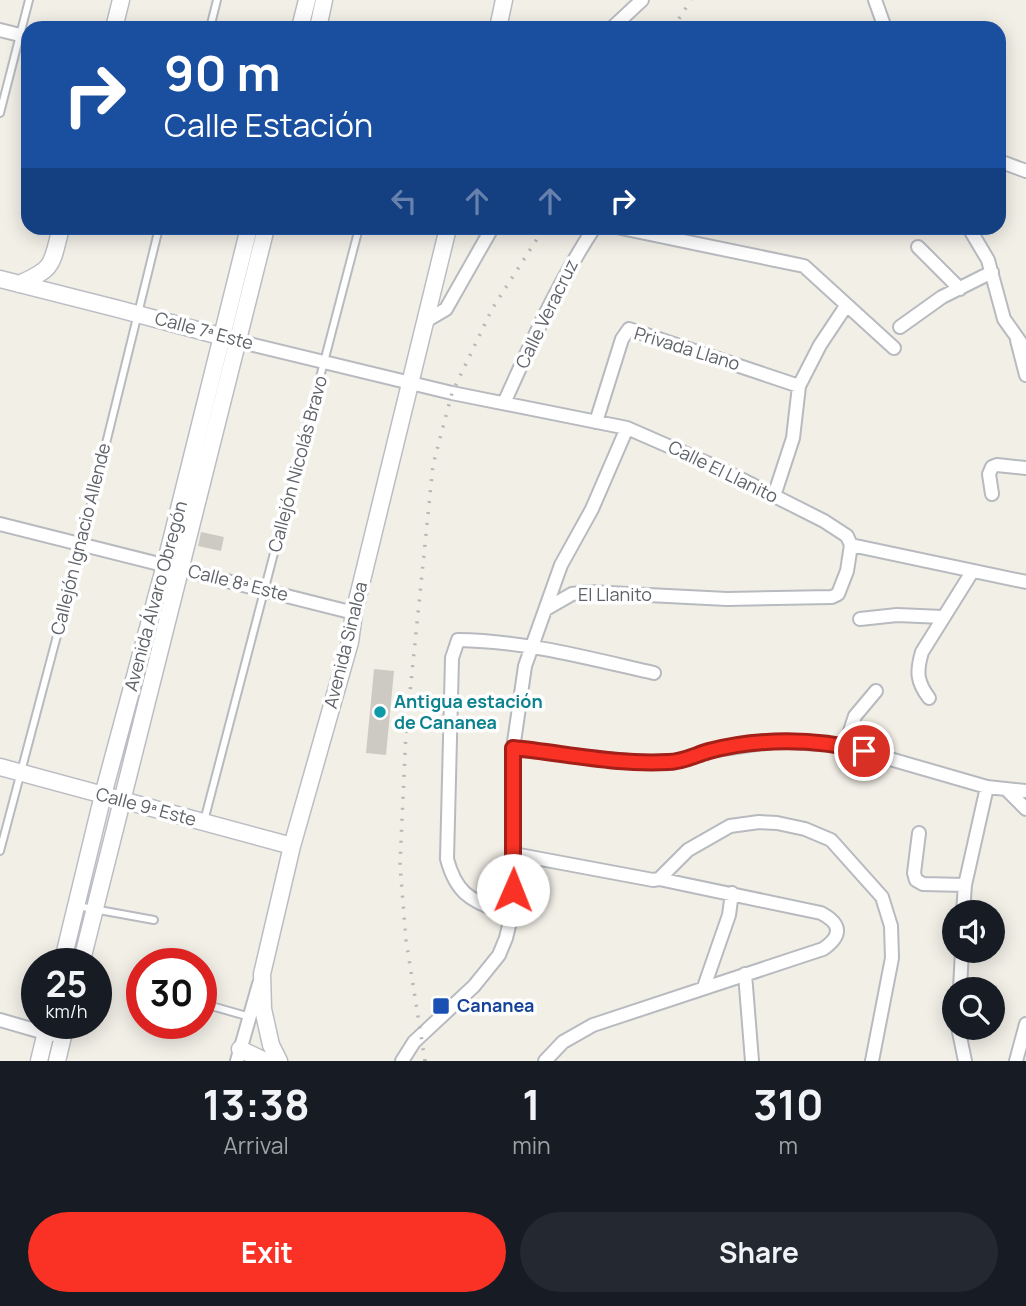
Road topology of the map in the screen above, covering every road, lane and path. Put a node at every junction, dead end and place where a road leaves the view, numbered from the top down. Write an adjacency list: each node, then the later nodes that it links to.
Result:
1 (29, 0): 9 (lane)
2 (121, 0): 10 (street)
3 (217, 0): 11 (lane)
4 (307, 0): 12 (street)
5 (324, 0): 13 (street)
6 (504, 0): 14 (street)
7 (642, 0): 15 (street)
8 (875, 0): 16 (street)
9 (26, 21)
10 (116, 21)
11 (212, 21)
12 (302, 21)
13 (320, 21)
14 (500, 21)
15 (620, 21)
16 (882, 21)
17 (0, 30): 18 (street)
18 (21, 35)
19 (21, 46): 20 (lane)
20 (0, 113)
21 (1006, 164): 22 (street)
22 (1026, 171)
23 (59, 235): 34 (street)
24 (157, 235): 41 (lane, Callejón Ignacio Allende)
25 (248, 235): 45 (street, Avenida Álvaro Obregón)
26 (264, 235): 45 (street, Avenida Álvaro Obregón)
27 (357, 235): 48 (lane, Callejón Nicolás Bravo)
28 (446, 235): 42 (street, Avenida Sinaloa)
29 (488, 235): 42 (street)
30 (589, 235): 52 (street, Calle Veracruz)
31 (657, 235): 40 (street)
32 (973, 235): 35 (street)
33 (918, 247): 38 (street)
34 (50, 267): 37 (street); 39 (street)
35 (992, 271): 38 (street); 44 (street)
36 (0, 279): 37 (street, Calle 7ª Este)
37 (19, 284): 39 (street, Calle 7ª Este)
38 (960, 289): 43 (street)
39 (68, 296): 41 (street, Calle 7ª Este)
40 (846, 306): 46 (street); 51 (street)
41 (136, 312): 45 (street, Calle 7ª Este); 59 (lane, Callejón Ignacio Allende)
42 (424, 322): 50 (street, Avenida Sinaloa)
43 (900, 327)
44 (1016, 336): 47 (street); 49 (street)
45 (229, 339): 48 (street, Calle 7ª Este); 61 (street, Avenida Álvaro Obregón)
46 (894, 348)
47 (1026, 350)
48 (325, 361): 50 (street, Calle 7ª Este); 64 (lane, Callejón Nicolás Bravo)
49 (1026, 375)
50 (409, 383): 52 (street, Calle El Llanito); 66 (street, Avenida Sinaloa)
51 (799, 386): 53 (street, Privada Llano); 57 (street)
52 (504, 403): 53 (street, Calle El Llanito)
53 (596, 422): 54 (street, Calle El Llanito)
54 (626, 428): 57 (street, Calle El Llanito); 65 (street)
55 (1026, 468): 56 (street)
56 (992, 494)
57 (774, 496): 60 (street, Calle El Llanito)
58 (0, 524): 59 (street, Calle 8ª Este)
59 (80, 545): 61 (street, Calle 8ª Este); 76 (lane, Callejón Ignacio Allende)
60 (851, 545): 62 (street); 65 (street, El Llanito)
61 (173, 567): 64 (street, Calle 8ª Este); 80 (street, Avenida Álvaro Obregón); 81 (street, Avenida Álvaro Obregón)
62 (972, 572): 63 (street); 67 (street)
63 (1026, 582)
64 (264, 590): 66 (street, Calle 8ª Este); 83 (lane, Callejón Nicolás Bravo)
65 (546, 609): 69 (street)
66 (354, 613): 85 (street, Avenida Sinaloa)
67 (943, 617): 68 (street); 72 (street)
68 (860, 619)
69 (532, 645): 70 (street); 74 (street); 94 (street)
70 (654, 673)
71 (876, 691): 73 (street)
72 (929, 698)
73 (845, 746): 74 (street); 77 (street)
74 (513, 748): 87 (street)
75 (0, 767): 76 (street, Calle 9ª Este)
76 (20, 772): 80 (street, Calle 9ª Este); 86 (lane, Callejón Ignacio Allende)
77 (987, 787): 78 (street); 89 (street)
78 (1008, 791): 79 (street); 82 (street)
79 (1026, 791)
80 (103, 795): 81 (street, Calle 9ª Este); 92 (street, Avenida Álvaro Obregón)
81 (120, 799): 83 (street, Calle 9ª Este); 93 (street, Avenida Álvaro Obregón)
82 (1026, 809)
83 (203, 823): 85 (street, Calle 9ª Este)
84 (919, 832): 89 (street)
85 (292, 846): 98 (street, Avenida Sinaloa)
86 (0, 851)
87 (514, 854): 88 (street); 94 (street)
88 (659, 879): 90 (street); 117 (street)
89 (965, 885): 91 (street)
90 (732, 893): 99 (street); 100 (street)
91 (964, 900)
92 (76, 905): 93 (lane); 96 (street, Avenida Álvaro Obregón)
93 (94, 910): 95 (lane); 97 (street, Avenida Álvaro Obregón)
94 (511, 918): 114 (street)
95 (154, 920)
96 (66, 948)
97 (85, 948)
98 (262, 974): 102 (street, Avenida Sinaloa); 113 (street)
99 (745, 974): 100 (street); 116 (street)
100 (704, 987): 115 (street)
101 (217, 1008): 102 (lane)
102 (250, 1017): 109 (street, Avenida Sinaloa)
103 (0, 1020): 104 (street)
104 (21, 1024)
105 (1026, 1024): 119 (street)
106 (44, 1039): 110 (street)
107 (63, 1039): 111 (street)
108 (961, 1040): 118 (street)
109 (239, 1055): 112 (street)
110 (39, 1061)
111 (57, 1061)
112 (265, 1061)
113 (279, 1061)
114 (402, 1061)
115 (545, 1061)
116 (752, 1061)
117 (873, 1061)
118 (965, 1061)
119 (1016, 1061)

